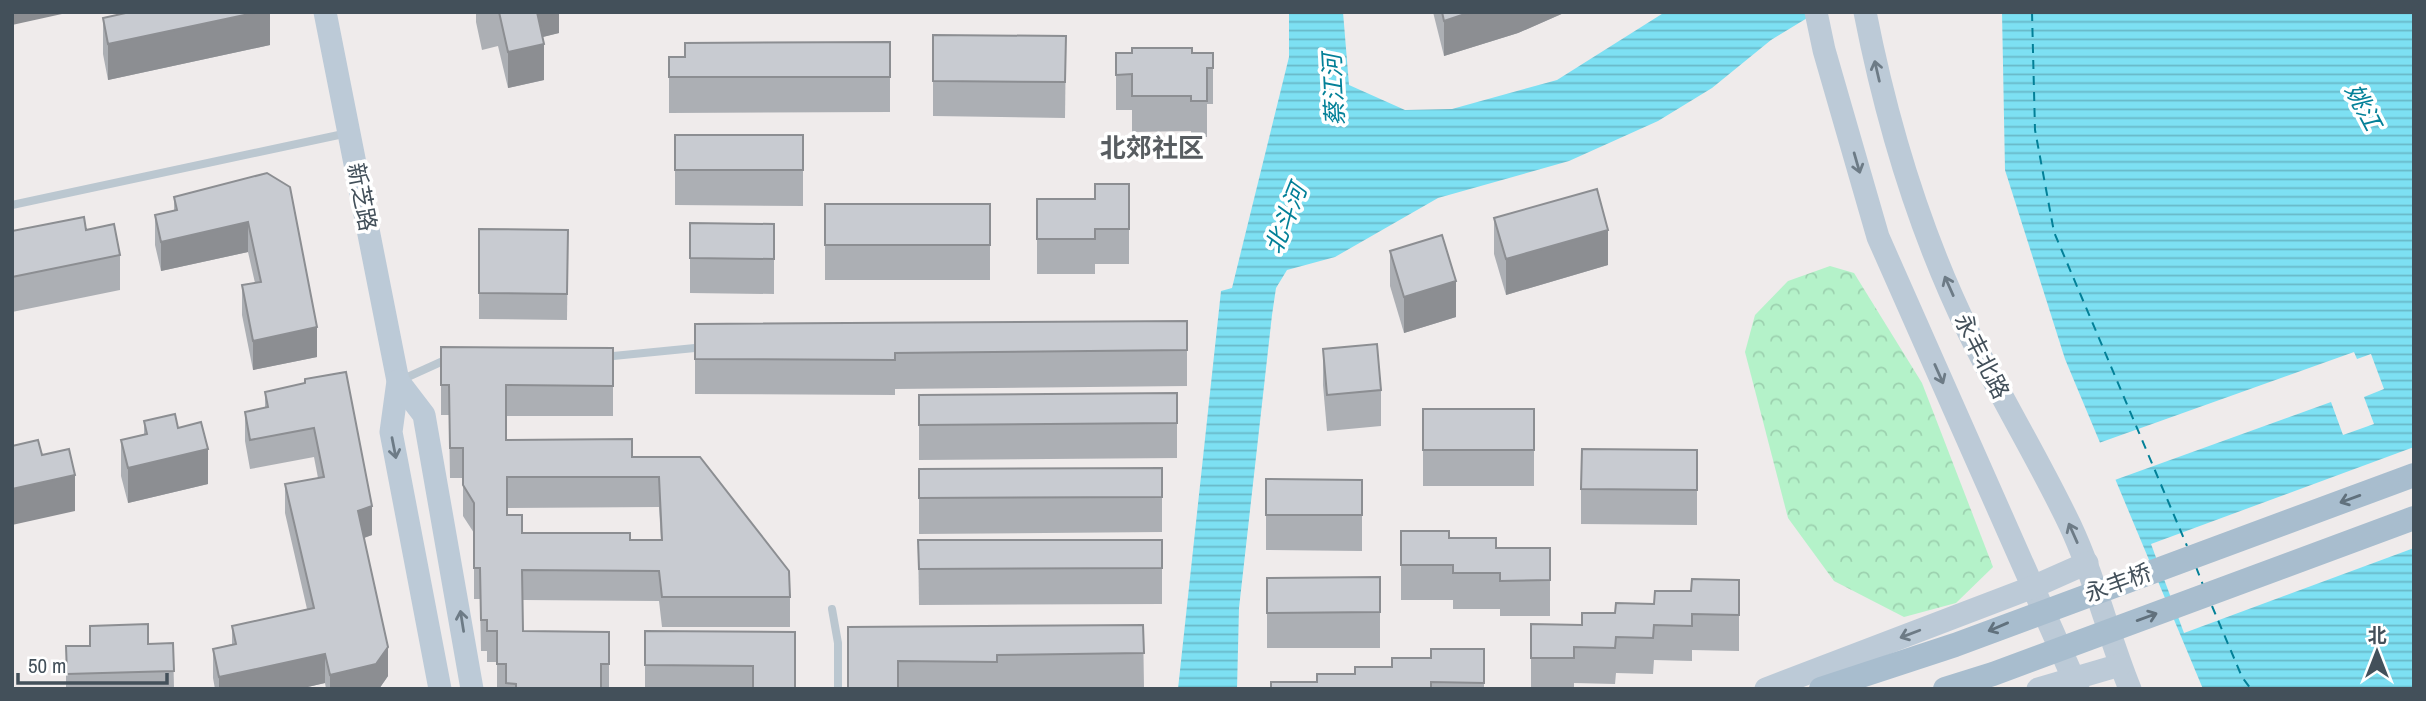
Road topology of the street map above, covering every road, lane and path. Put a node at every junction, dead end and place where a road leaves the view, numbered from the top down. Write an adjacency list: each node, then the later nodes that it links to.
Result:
1 (325, 12): 4 (main road, 新芝路)
2 (1816, 12): 13 (main road, 永丰北路, one-way to 13)
3 (1864, 12): 12 (main road, 永丰北路, one-way to 3)
4 (349, 133): 5 (lane); 9 (main road, 新芝路)
5 (12, 205)
6 (714, 346): 7 (lane)
7 (590, 358)
8 (456, 361): 9 (lane)
9 (398, 381): 17 (main road, 新芝路, one-way to 17); 18 (main road, 新芝路, one-way to 9)
10 (2414, 475): 21 (main road, 永丰桥, one-way to 21, bridge)
11 (2414, 517): 22 (main road, 永丰桥, one-way to 11, bridge)
12 (2087, 563): 13 (main road); 15 (main road, 永丰北路)
13 (2033, 587): 16 (main road, 永丰北路); 20 (main road, one-way to 20)
14 (831, 609): 19 (lane)
15 (2120, 665): 16 (main road); 24 (main road, 永丰北路)
16 (2076, 684): 23 (main road)
17 (440, 689)
18 (472, 689)
19 (838, 689)
20 (1766, 689)
21 (1821, 689)
22 (1945, 689)
23 (2038, 689)
24 (2130, 689)

